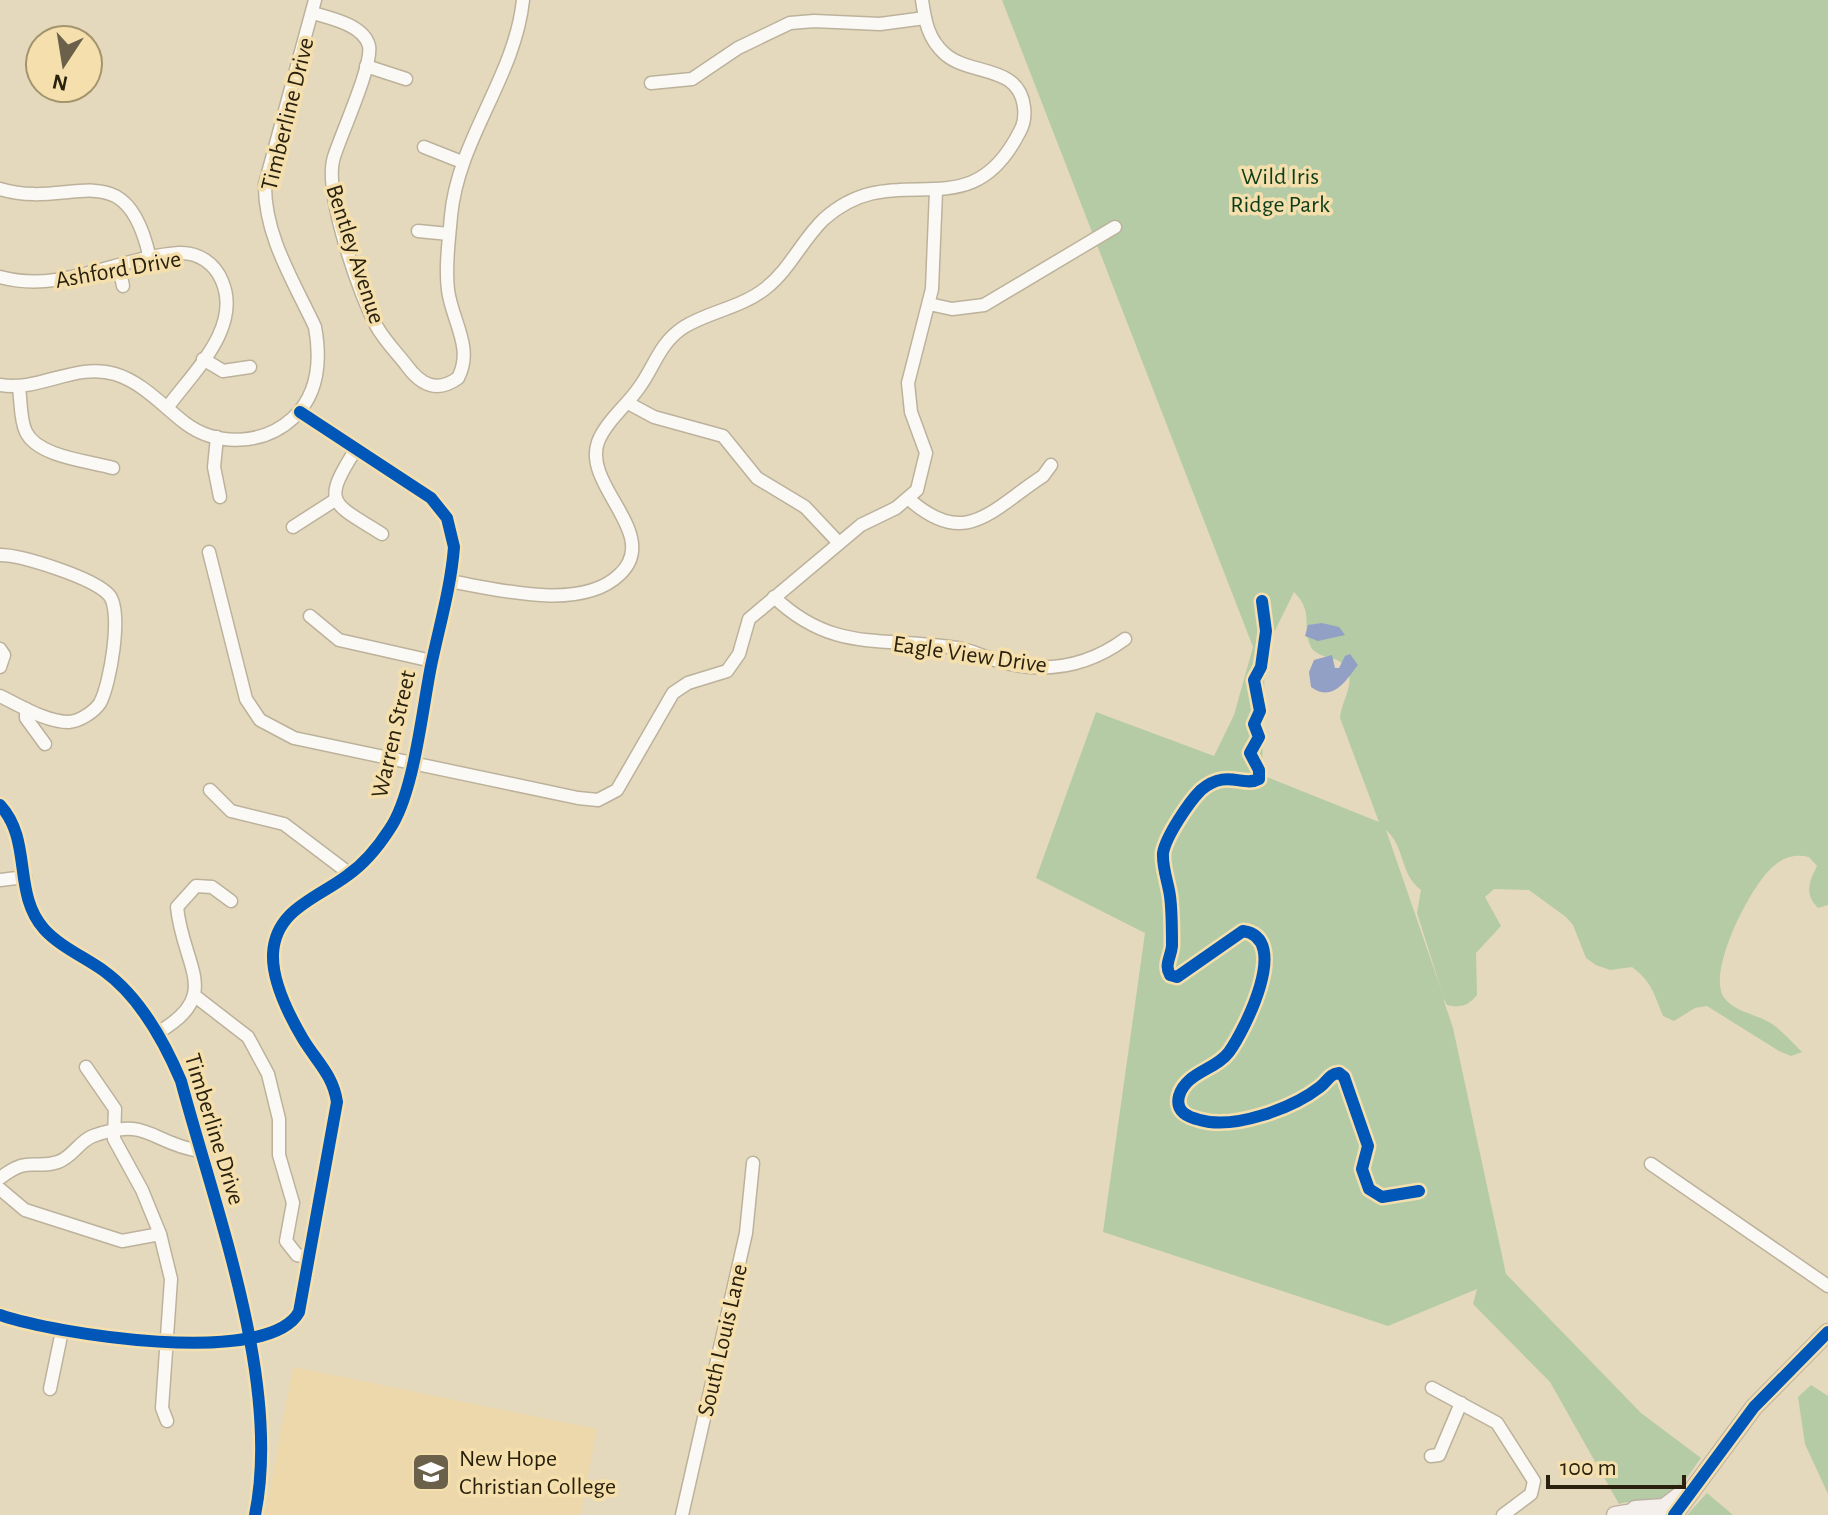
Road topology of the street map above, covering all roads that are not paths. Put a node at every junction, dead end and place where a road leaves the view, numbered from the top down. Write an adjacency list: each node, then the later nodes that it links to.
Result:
1 (523, 0): 9 (street, Bentley Avenue)
2 (922, 0): 4 (street)
3 (314, 7): 5 (street); 26 (street, Timberline Drive)
4 (925, 18): 7 (street); 11 (street)
5 (366, 66): 6 (street); 14 (street, Bentley Avenue)
6 (406, 79)
7 (651, 83)
8 (424, 147): 9 (street)
9 (462, 162): 14 (street, Bentley Avenue)
10 (0, 189): 15 (street)
11 (936, 191): 19 (street); 24 (street)
12 (1115, 227): 19 (street)
13 (418, 231): 14 (street)
14 (449, 234)
15 (150, 259): 16 (street, Ashford Drive); 20 (street, Ashford Drive)
16 (119, 267): 17 (street, Ashford Drive); 18 (street)
17 (0, 277)
18 (123, 286)
19 (929, 304): 33 (street)
20 (203, 359): 21 (street); 25 (street, Ashford Drive)
21 (250, 367)
22 (0, 385): 23 (street)
23 (19, 388): 25 (street); 30 (street)
24 (628, 403): 36 (street); 39 (street)
25 (167, 408): 27 (street)
26 (300, 412): 27 (street); 28 (street, Warren Street)
27 (217, 437): 31 (street)
28 (356, 449): 32 (street); 39 (street, Warren Street)
29 (1051, 465): 33 (street)
30 (113, 468)
31 (220, 497)
32 (335, 500): 34 (street); 35 (street)
33 (910, 500): 36 (street)
34 (293, 527)
35 (382, 534)
36 (838, 542): 40 (street)
37 (209, 552): 49 (street, Warren Street)
38 (0, 555): 47 (street)
39 (449, 581): 44 (street, Warren Street)
40 (774, 597): 42 (street, Eagle View Drive); 49 (street)
41 (310, 616): 44 (street, Warren Street)
42 (1125, 639)
43 (0, 649): 45 (street)
44 (432, 661): 49 (street, Warren Street)
45 (0, 667)
46 (0, 696): 47 (street)
47 (26, 709): 48 (street)
48 (45, 744)
49 (411, 766): 52 (street, Warren Street)
50 (210, 790): 52 (street)
51 (0, 805): 53 (street, Timberline Drive)
52 (350, 874): 66 (street, Warren Street)
53 (25, 877): 54 (street); 57 (street, Timberline Drive)
54 (0, 880)
55 (231, 901): 56 (street)
56 (195, 996): 57 (street); 66 (street)
57 (157, 1033): 60 (street, Timberline Drive)
58 (86, 1067): 59 (street)
59 (114, 1130): 60 (street); 63 (street); 65 (street)
60 (200, 1151): 71 (street, Timberline Drive)
61 (753, 1163): 81 (street, South Louis Lane)
62 (1651, 1164): 67 (street)
63 (0, 1178)
64 (0, 1189): 65 (street)
65 (160, 1234): 72 (street)
66 (308, 1257): 71 (street, Warren Street)
67 (1828, 1286)
68 (0, 1315): 69 (street)
69 (62, 1331): 72 (street); 74 (street)
70 (1828, 1332): 78 (main road)
71 (248, 1337): 72 (street); 80 (street)
72 (168, 1342): 76 (street)
73 (1432, 1388): 75 (street)
74 (50, 1389)
75 (1461, 1403): 77 (street); 82 (street)
76 (167, 1421)
77 (1431, 1456)
78 (1701, 1474): 79 (main road); 84 (main road)
79 (1627, 1513): 83 (main road)
80 (255, 1515)
81 (682, 1515)
82 (1503, 1515)
83 (1662, 1515)
84 (1674, 1515)

